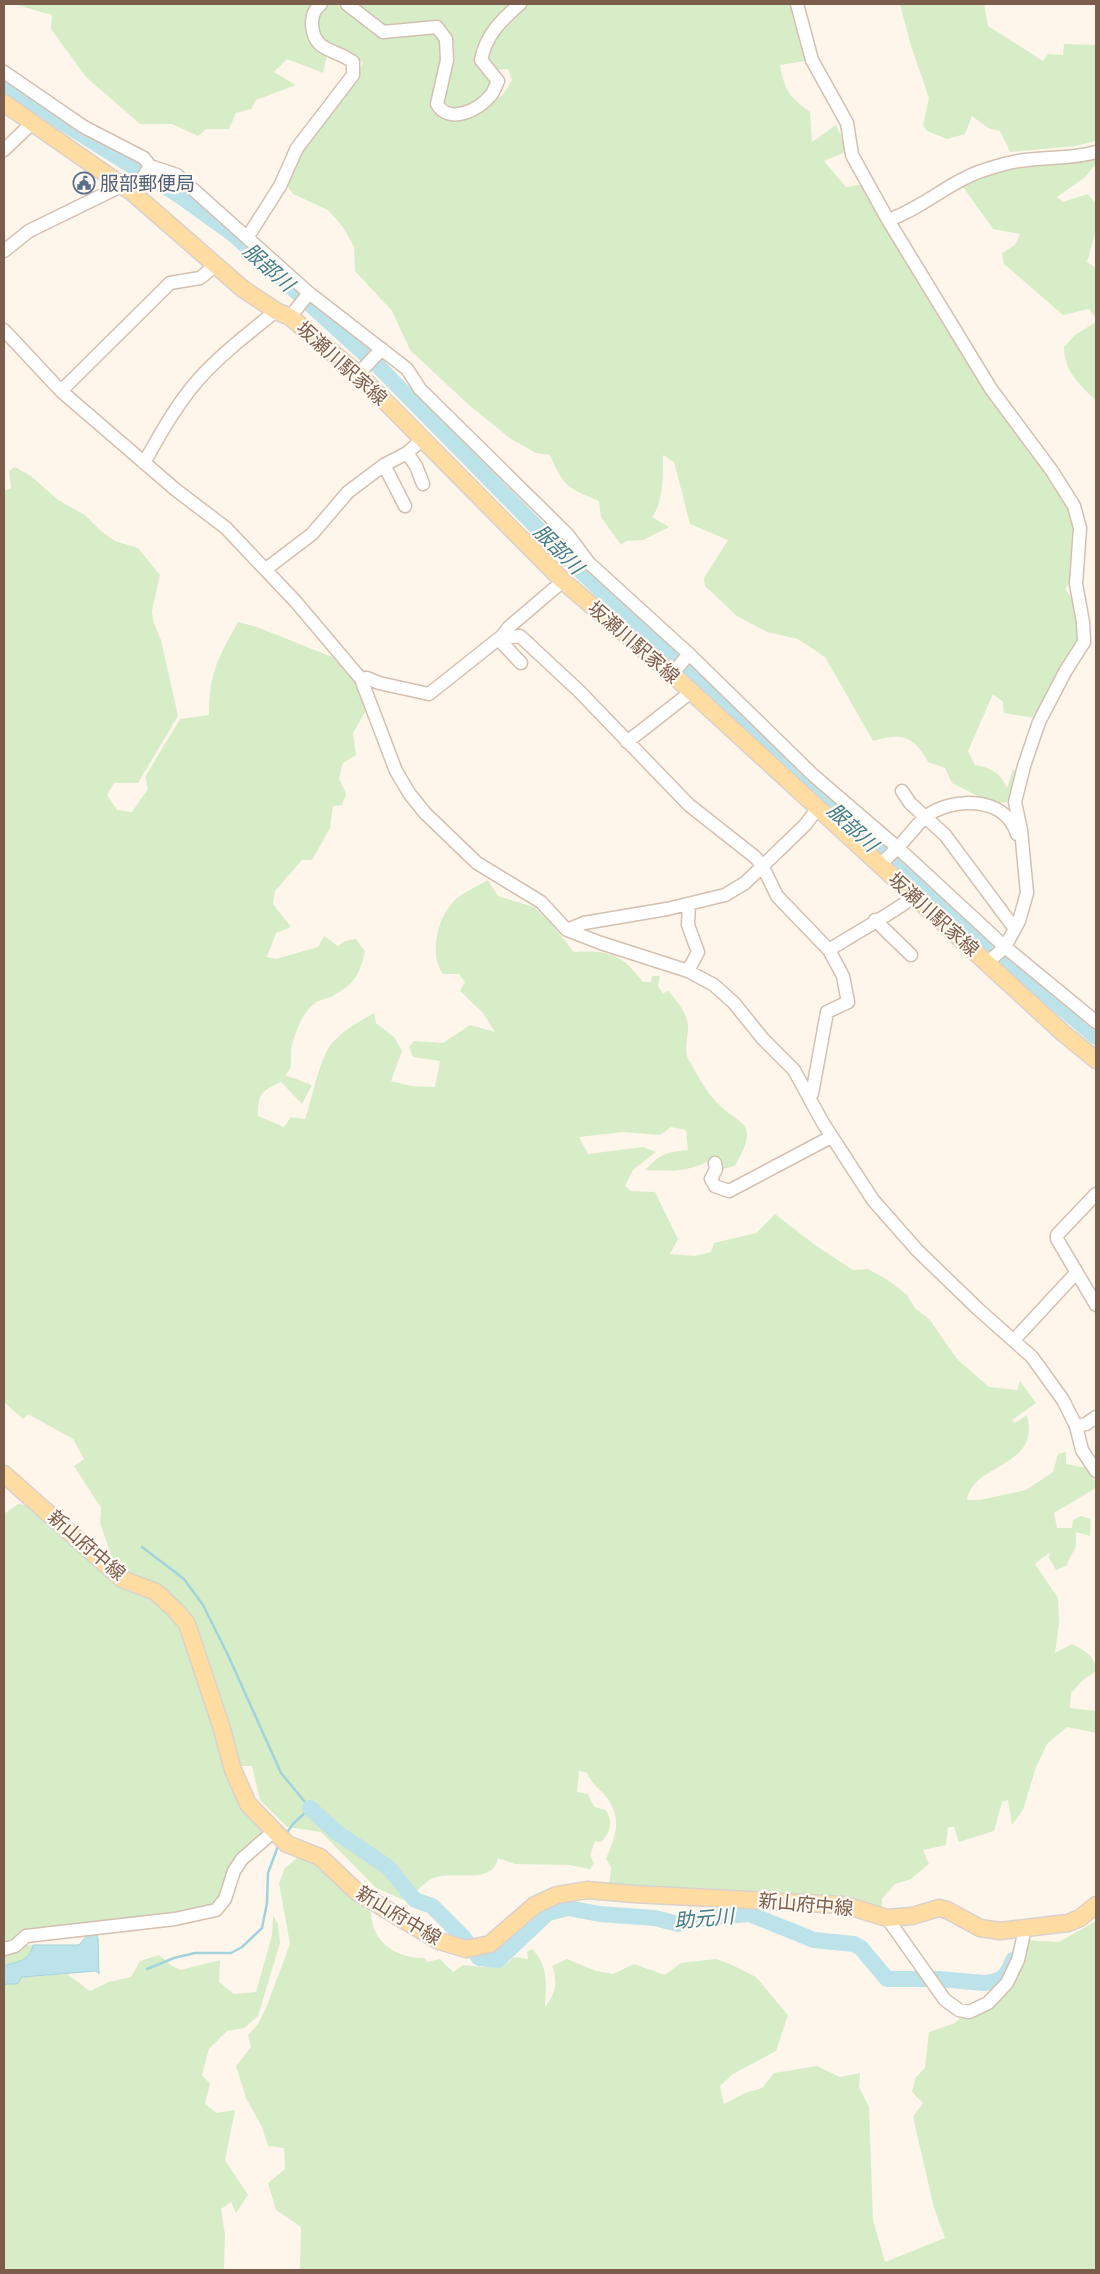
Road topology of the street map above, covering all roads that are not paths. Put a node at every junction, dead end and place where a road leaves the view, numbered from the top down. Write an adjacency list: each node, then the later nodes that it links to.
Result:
1 (321, 4): 13 (street)
2 (346, 4): 3 (street)
3 (520, 4)
4 (797, 4): 12 (street)
5 (4, 72): 10 (street)
6 (4, 103): 7 (main road, 坂瀬川駅家線)
7 (32, 123): 8 (street); 11 (main road, 坂瀬川駅家線)
8 (4, 150)
9 (1096, 152): 12 (street)
10 (149, 168): 11 (street); 13 (street)
11 (130, 188): 14 (street); 15 (main road, 坂瀬川駅家線)
12 (888, 220): 41 (street)
13 (248, 238): 16 (street)
14 (4, 251)
15 (216, 265): 17 (main road, 坂瀬川駅家線); 21 (street)
16 (309, 294): 17 (street); 19 (street)
17 (288, 312): 20 (main road, 坂瀬川駅家線); 24 (street)
18 (4, 330): 21 (street)
19 (381, 350): 20 (street); 31 (street)
20 (360, 372): 22 (main road, 坂瀬川駅家線)
21 (61, 391): 24 (street)
22 (423, 439): 23 (street); 29 (main road, 坂瀬川駅家線)
23 (407, 453): 25 (street); 26 (street)
24 (144, 463): 28 (street)
25 (384, 465): 27 (street); 28 (street)
26 (423, 484)
27 (405, 506)
28 (266, 569): 34 (street)
29 (563, 581): 30 (street); 33 (main road, 坂瀬川駅家線)
30 (502, 636): 32 (street); 34 (street); 36 (street)
31 (689, 654): 33 (street); 40 (street)
32 (521, 664)
33 (673, 672): 35 (main road, 坂瀬川駅家線)
34 (361, 679): 48 (street)
35 (691, 692): 36 (street); 38 (main road, 坂瀬川駅家線)
36 (627, 742): 43 (street)
37 (902, 790): 39 (street)
38 (818, 808): 42 (main road, 坂瀬川駅家線); 43 (street)
39 (925, 817): 40 (street); 41 (street); 47 (street)
40 (897, 849): 42 (street); 49 (street)
41 (1023, 850): 47 (street)
42 (882, 864): 44 (main road, 坂瀬川駅家線)
43 (762, 865): 45 (street); 50 (street)
44 (914, 896): 46 (street); 52 (main road, 坂瀬川駅家線)
45 (689, 904): 48 (street); 53 (street)
46 (875, 920): 50 (street); 51 (street)
47 (1015, 929): 49 (street)
48 (567, 930): 53 (street)
49 (1003, 948): 52 (street); 54 (street)
50 (829, 950): 56 (street)
51 (911, 955)
52 (989, 961): 55 (main road, 坂瀬川駅家線)
53 (688, 971): 56 (street)
54 (1096, 1022)
55 (1096, 1060)
56 (809, 1095): 57 (street)
57 (831, 1137): 58 (street); 62 (street)
58 (715, 1163)
59 (1096, 1194): 60 (street)
60 (1076, 1273): 61 (street); 62 (street)
61 (1096, 1305)
62 (1014, 1340): 64 (street)
63 (1096, 1417): 64 (street)
64 (1076, 1426): 65 (street)
65 (1096, 1471)
66 (4, 1474): 67 (main road, 新山府中線)
67 (273, 1832): 69 (main road, 新山府中線); 71 (street)
68 (1096, 1905): 70 (main road, 新山府中線)
69 (887, 1918): 70 (main road, 新山府中線); 70 (street)
70 (1021, 1930)
71 (4, 1949)

